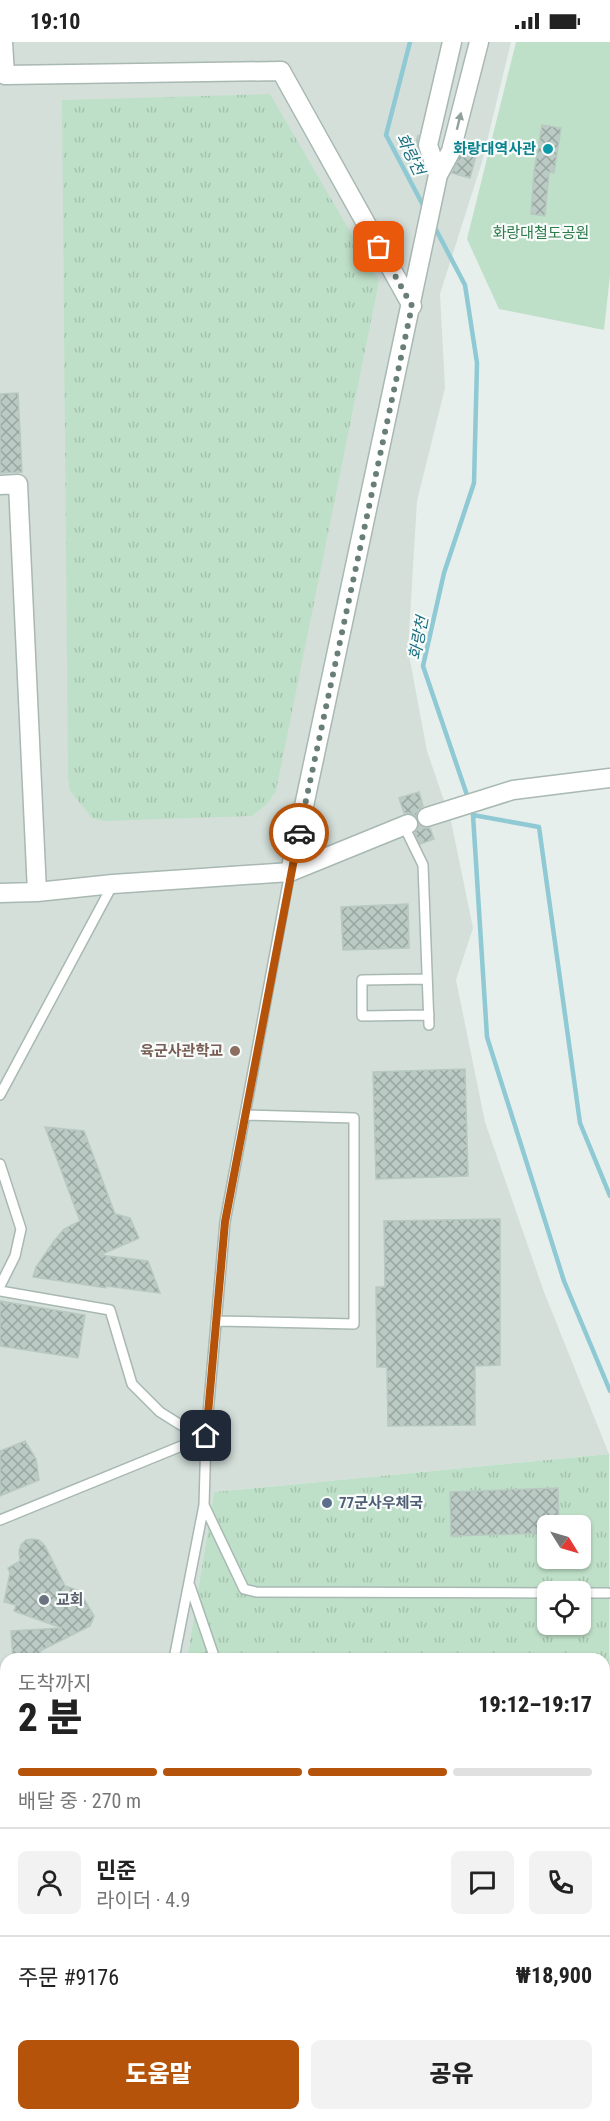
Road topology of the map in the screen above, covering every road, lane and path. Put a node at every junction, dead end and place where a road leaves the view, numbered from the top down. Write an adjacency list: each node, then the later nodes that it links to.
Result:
1 (3, 42): 4 (street)
2 (452, 42): 5 (street)
3 (479, 42): 5 (street, one-way to 3)
4 (3, 75): 6 (street)
5 (438, 175): 6 (street)
6 (412, 306): 11 (street)
7 (0, 485): 13 (street)
8 (610, 778): 9 (street)
9 (428, 816)
10 (406, 825): 11 (street); 15 (lane)
11 (290, 872): 12 (street); 17 (lane)
12 (113, 884): 13 (street); 16 (lane)
13 (37, 892): 14 (street)
14 (0, 893)
15 (427, 979): 15 (lane)
16 (0, 1095)
17 (245, 1115): 20 (lane); 20 (lane)
18 (0, 1164): 19 (lane)
19 (0, 1288): 21 (lane)
20 (216, 1321): 21 (lane)
21 (206, 1436): 22 (lane); 23 (lane)
22 (204, 1505): 24 (lane); 25 (lane)
23 (0, 1520)
24 (189, 1583): 28 (lane); 29 (lane)
25 (537, 1593)
26 (591, 1593): 27 (lane)
27 (608, 1593)
28 (175, 1653)
29 (213, 1653)

